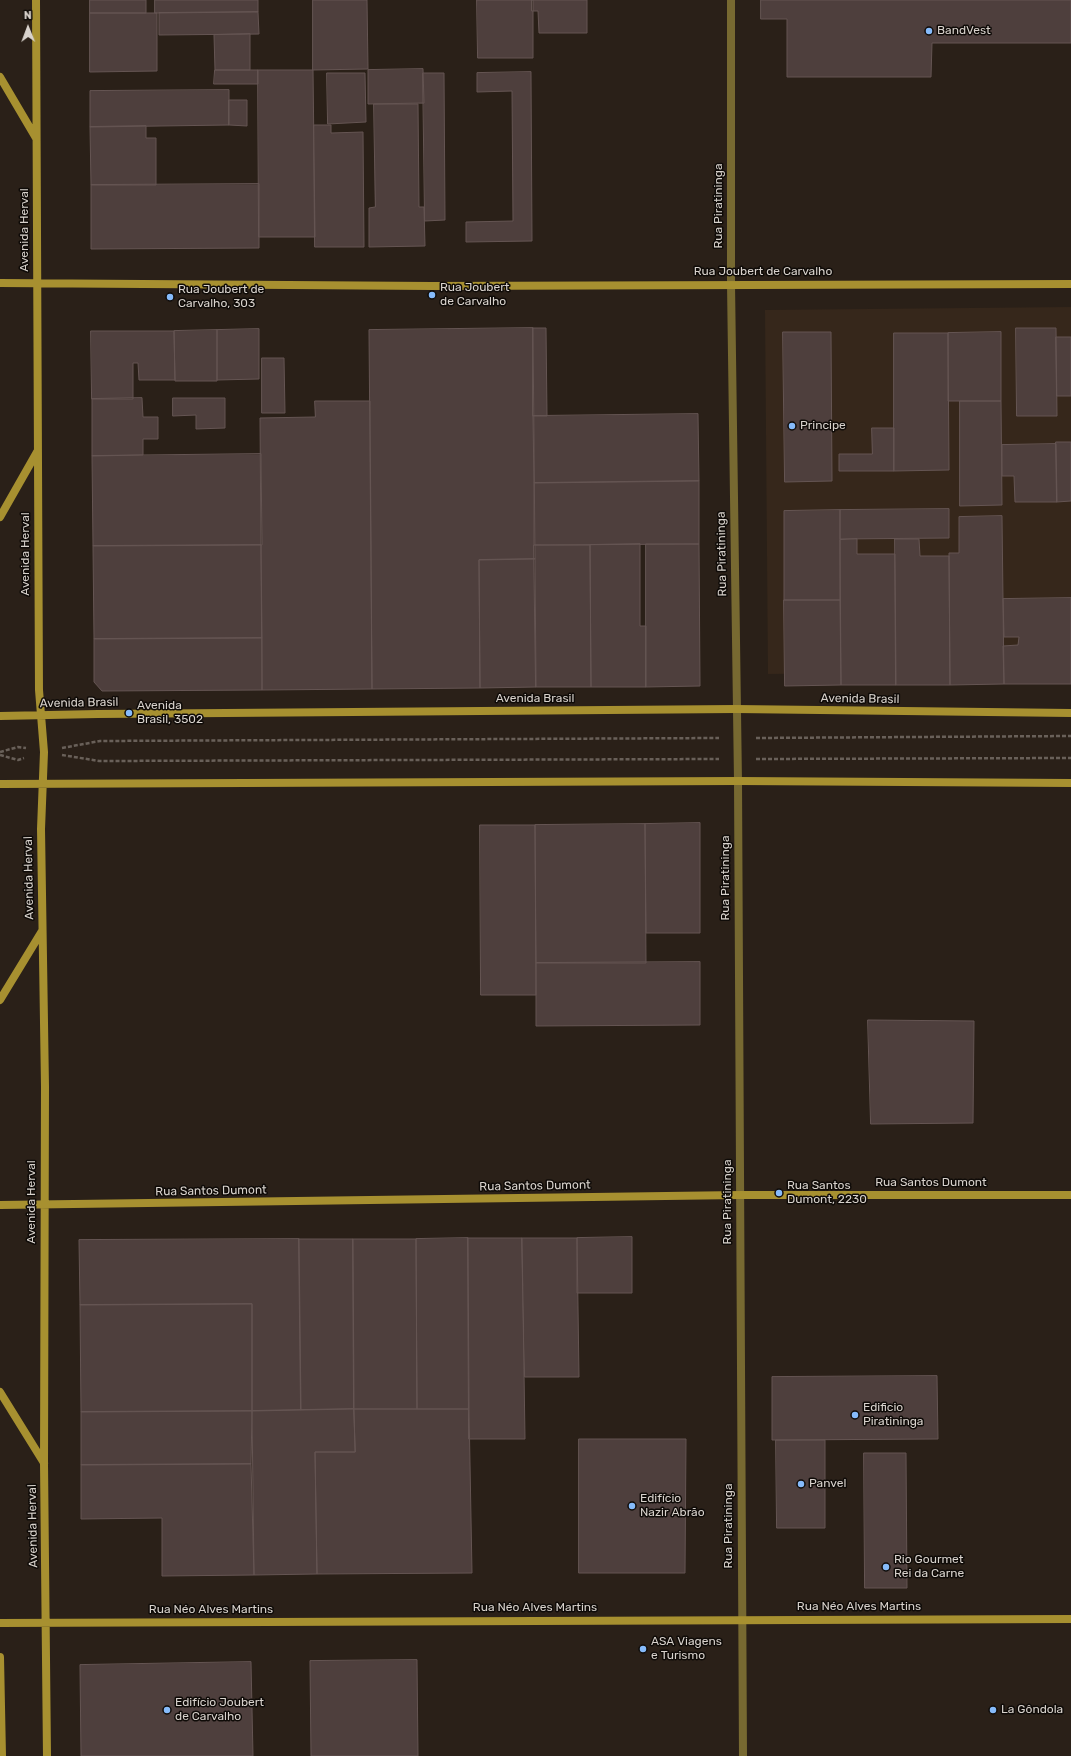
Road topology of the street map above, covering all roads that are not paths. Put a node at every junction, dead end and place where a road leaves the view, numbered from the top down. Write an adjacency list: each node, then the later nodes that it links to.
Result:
1 (36, 0): 4 (main road, Avenida Herval)
2 (731, 0): 7 (street, Rua Piratininga)
3 (0, 77): 4 (main road)
4 (36, 140): 5 (main road, Avenida Herval)
5 (37, 282): 6 (main road, Rua Joubert de Carvalho); 7 (main road, Rua Joubert de Carvalho); 9 (main road, Avenida Herval)
6 (0, 283)
7 (731, 284): 8 (main road, Rua Joubert de Carvalho); 11 (street, Rua Piratininga)
8 (1071, 284)
9 (37, 451): 10 (main road); 14 (main road, Avenida Herval)
10 (0, 517)
11 (736, 709): 12 (main road, Avenida Brasil); 14 (main road, Avenida Brasil); 15 (street, Rua Piratininga)
12 (1071, 713)
13 (0, 716): 14 (main road, Avenida Brasil)
14 (42, 716): 16 (main road, Avenida Herval)
15 (738, 781): 16 (main road); 17 (main road); 21 (street, Rua Piratininga)
16 (42, 783): 18 (main road); 19 (main road, Avenida Herval)
17 (1071, 783)
18 (0, 784)
19 (42, 930): 20 (main road); 24 (main road, Avenida Herval)
20 (0, 1000)
21 (740, 1195): 22 (main road, Rua Santos Dumont); 24 (main road, Rua Santos Dumont); 30 (street, Rua Piratininga)
22 (1071, 1195)
23 (0, 1205): 24 (main road, Rua Santos Dumont)
24 (44, 1206): 28 (main road, Avenida Herval)
25 (0, 1389): 26 (main road)
26 (0, 1392): 27 (main road); 28 (main road)
27 (0, 1399)
28 (44, 1463): 31 (main road, Avenida Herval)
29 (1071, 1618): 30 (main road, Rua Néo Alves Martins)
30 (742, 1619): 31 (main road, Rua Néo Alves Martins); 36 (street, Rua Piratininga)
31 (46, 1622): 32 (main road, Rua Néo Alves Martins); 35 (main road, Avenida Herval)
32 (0, 1623)
33 (0, 1657): 34 (main road)
34 (2, 1756)
35 (47, 1756)
36 (743, 1756)

